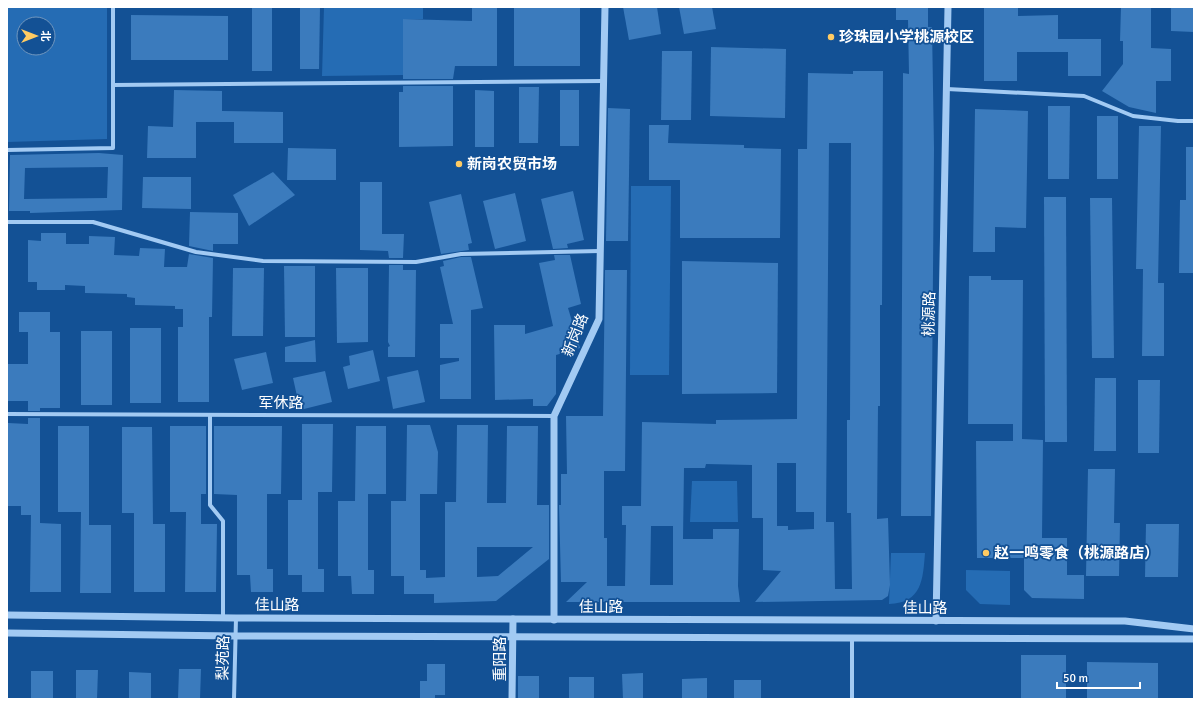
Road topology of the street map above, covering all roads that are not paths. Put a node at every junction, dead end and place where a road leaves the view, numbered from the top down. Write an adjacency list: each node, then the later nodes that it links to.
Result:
1 (113, 7): 5 (street)
2 (605, 7): 4 (street, 新岗路)
3 (948, 7): 6 (street, 桃源路)
4 (603, 81): 5 (street); 10 (street, 新岗路)
5 (113, 85): 8 (street)
6 (947, 89): 7 (street); 19 (street, 桃源路)
7 (1194, 121)
8 (7, 150)
9 (7, 222): 10 (street)
10 (600, 251): 13 (street, 新岗路)
11 (7, 414): 12 (street, 军休路)
12 (210, 415): 13 (street, 军休路); 15 (street)
13 (554, 416): 18 (street, 新岗路)
14 (7, 615): 15 (street, 佳山路)
15 (223, 618): 16 (street, 佳山路)
16 (236, 618): 17 (street, 佳山路); 22 (street, 梨苑路)
17 (513, 619): 18 (street, 佳山路); 23 (street, 重阳路)
18 (554, 620): 19 (street, 佳山路)
19 (936, 621): 20 (street, 佳山路)
20 (1194, 629)
21 (7, 633): 22 (street, 佳山路)
22 (235, 636): 23 (street, 佳山路); 26 (street, 梨苑路)
23 (513, 638): 24 (street, 佳山路); 27 (street, 重阳路)
24 (852, 639): 25 (street, 佳山路); 28 (street)
25 (1194, 639)
26 (234, 699)
27 (512, 699)
28 (852, 699)

